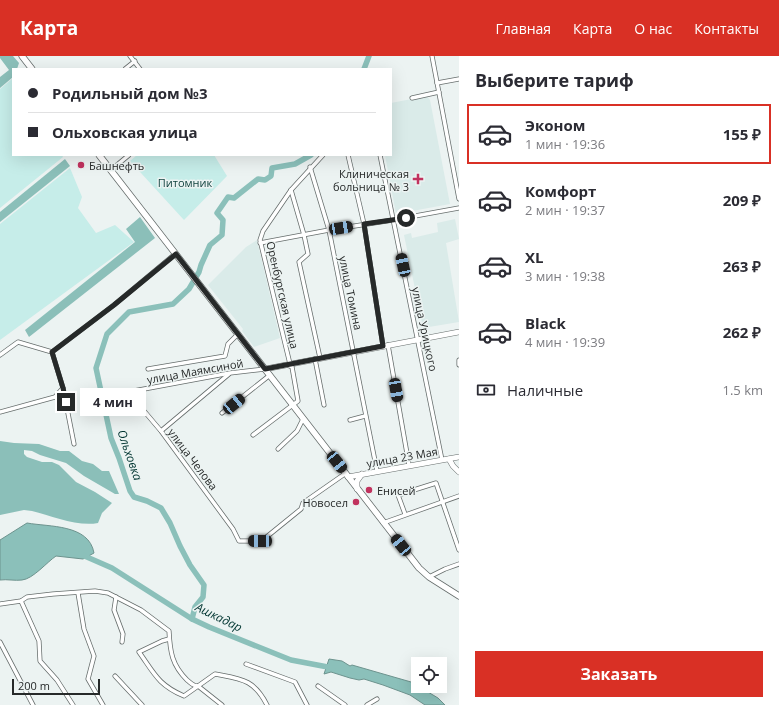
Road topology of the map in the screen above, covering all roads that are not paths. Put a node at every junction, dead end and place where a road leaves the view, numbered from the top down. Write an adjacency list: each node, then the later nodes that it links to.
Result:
1 (22, 56): 5 (main road)
2 (130, 56): 4 (street)
3 (432, 56): 9 (street)
4 (135, 61): 6 (street); 7 (street)
5 (31, 68)
6 (126, 68)
7 (139, 68)
8 (459, 79): 9 (street)
9 (438, 83): 10 (street)
10 (439, 92): 11 (street); 20 (street)
11 (412, 98)
12 (100, 156): 18 (main road)
13 (128, 156): 18 (street)
14 (322, 156): 17 (street, Оренбургская улица)
15 (348, 156): 23 (street)
16 (380, 156): 22 (street, улица Урицкого)
17 (310, 167): 19 (street, Оренбургская улица); 24 (street, улица Томина)
18 (111, 170): 27 (main road)
19 (291, 190): 25 (street); 26 (street, Оренбургская улица)
20 (459, 199)
21 (459, 208): 22 (street)
22 (393, 220): 23 (street); 30 (street, улица Урицкого)
23 (364, 224): 24 (street); 31 (street)
24 (329, 230): 25 (street); 32 (street, улица Томина)
25 (304, 235): 26 (street); 35 (street)
26 (260, 243): 37 (street, Оренбургская улица)
27 (176, 254): 29 (main road); 33 (street)
28 (459, 332): 30 (main road)
29 (238, 334): 39 (street); 40 (main road)
30 (418, 339): 31 (main road); 58 (street, улица Урицкого)
31 (386, 345): 32 (main road); 59 (street)
32 (354, 351): 35 (main road); 49 (street, улица Томина)
33 (52, 352): 34 (street); 43 (street)
34 (0, 355)
35 (318, 359): 37 (main road); 46 (street)
36 (459, 360): 38 (street)
37 (288, 364): 40 (main road); 45 (street, Оренбургская улица)
38 (459, 365)
39 (148, 369)
40 (265, 369): 41 (street, улица Маямсиной); 42 (main road)
41 (230, 374): 44 (street, улица Маямсиной); 52 (street)
42 (270, 375): 45 (main road); 48 (street)
43 (63, 388): 47 (street); 54 (street)
44 (128, 392): 52 (street, улица Челова)
45 (292, 404): 50 (main road); 53 (street)
46 (324, 405)
47 (0, 412)
48 (222, 413)
49 (365, 416): 51 (street); 60 (street, улица Томина)
50 (303, 419): 55 (street); 63 (main road)
51 (350, 420)
52 (160, 431): 63 (street, улица Челова)
53 (253, 435)
54 (74, 444)
55 (278, 449)
56 (459, 457): 57 (main road, улица 23 Мая)
57 (449, 459): 58 (main road, улица 23 Мая); 61 (main road)
58 (442, 460): 59 (main road, улица 23 Мая)
59 (408, 465): 60 (main road, улица 23 Мая)
60 (376, 471): 62 (main road, улица 23 Мая)
61 (459, 472)
62 (362, 474): 63 (main road, улица 23 Мая); 64 (main road)
63 (347, 475): 64 (main road)
64 (357, 489): 68 (main road)
65 (459, 496): 66 (street)
66 (442, 502): 67 (street); 67 (street); 69 (street)
67 (405, 514): 68 (street)
68 (383, 523): 71 (main road)
69 (459, 550)
70 (459, 564): 71 (street)
71 (429, 577): 73 (main road)
72 (78, 593): 74 (street); 75 (street); 87 (street)
73 (459, 596)
74 (116, 597): 77 (street); 79 (street)
75 (21, 601): 76 (street); 86 (street)
76 (0, 604)
77 (170, 639): 82 (street); 82 (street)
78 (0, 642): 85 (street)
79 (122, 642)
80 (246, 664): 91 (street)
81 (115, 676): 88 (street)
82 (198, 686): 89 (street); 90 (street)
83 (318, 686): 92 (street)
84 (377, 699): 93 (street)
85 (33, 705)
86 (73, 705)
87 (103, 705)
88 (142, 705)
89 (222, 705)
90 (266, 705)
91 (307, 705)
92 (345, 705)
93 (367, 705)

